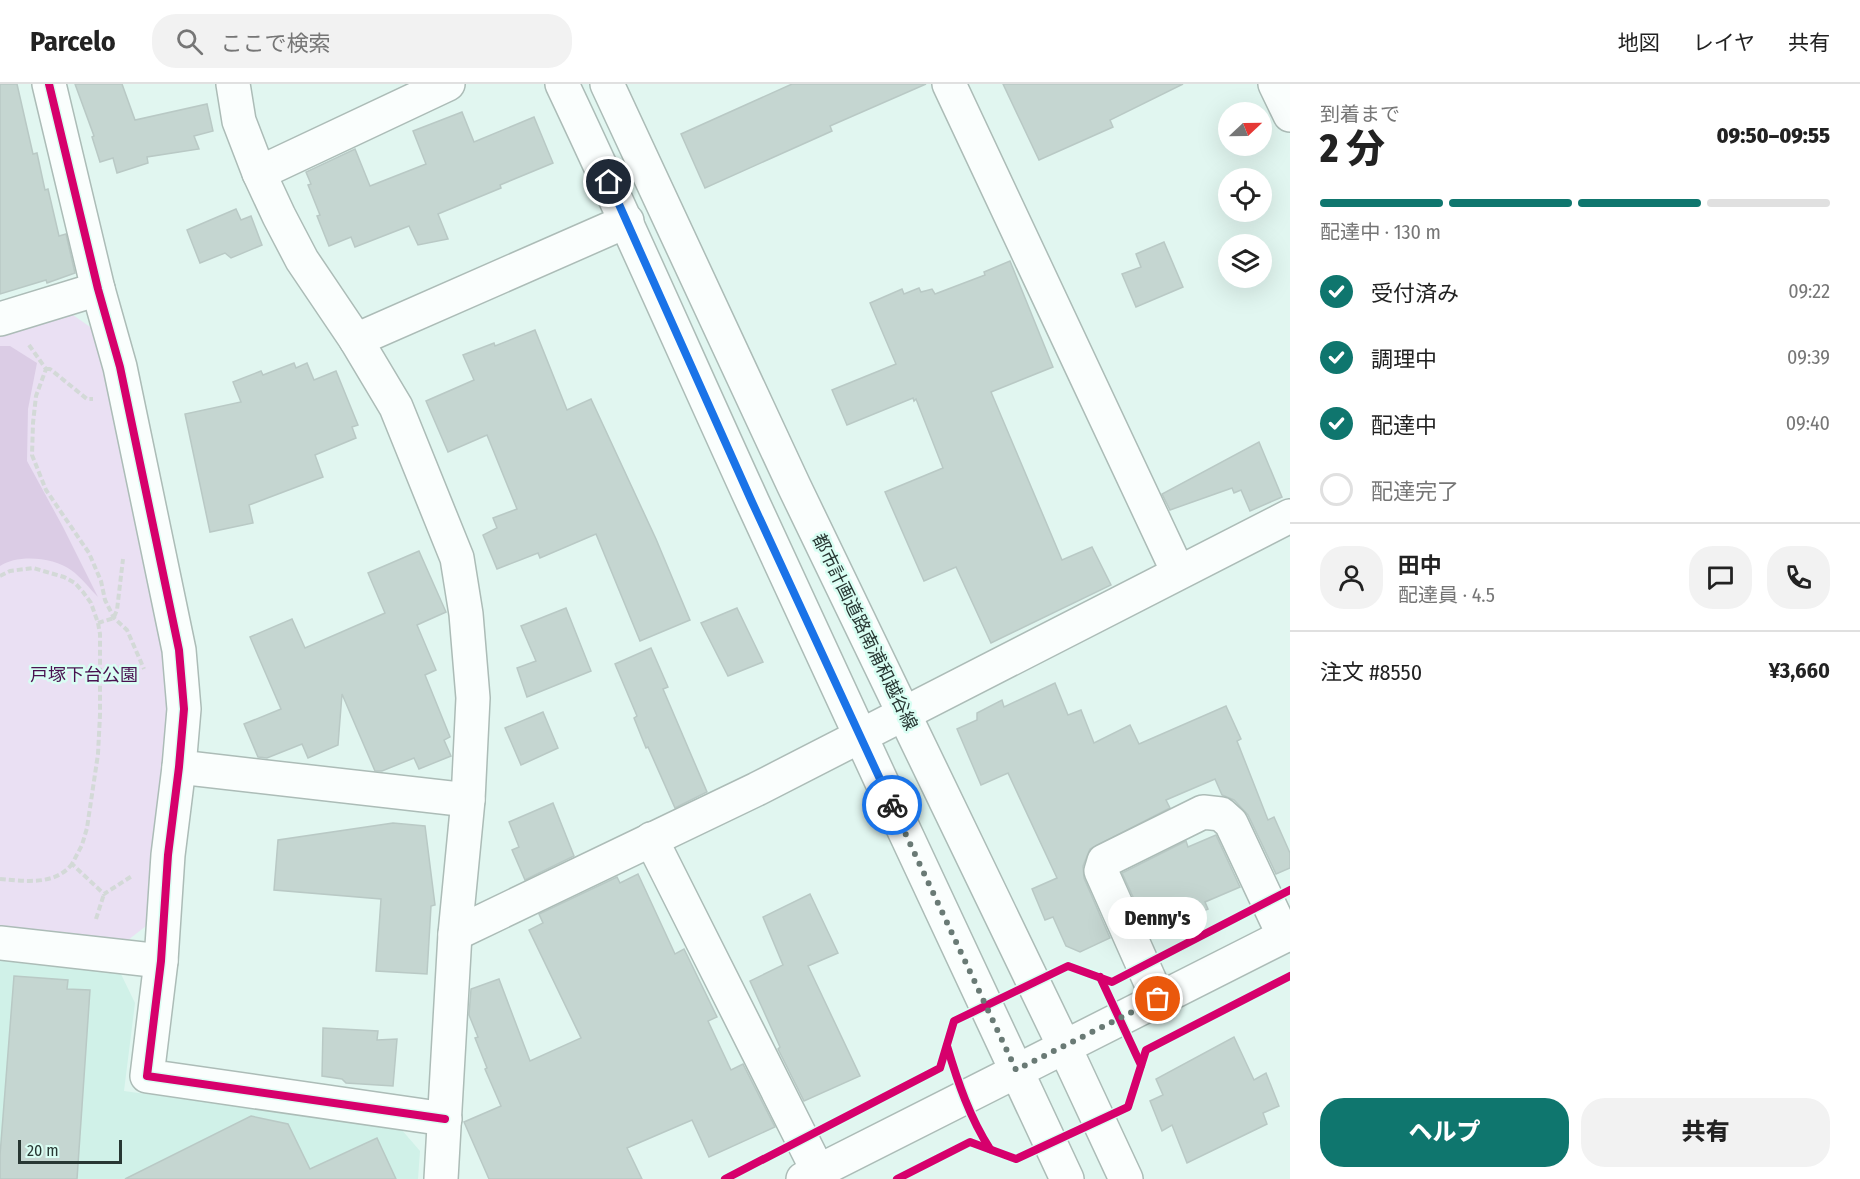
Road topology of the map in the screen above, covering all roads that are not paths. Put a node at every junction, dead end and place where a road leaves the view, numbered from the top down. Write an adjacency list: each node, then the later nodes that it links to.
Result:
1 (49, 84): 11 (street)
2 (233, 84): 9 (street)
3 (448, 84): 9 (street)
4 (562, 84): 10 (street)
5 (607, 84): 16 (street, 都市計画道路南浦和越谷線)
6 (949, 84): 15 (street)
7 (1275, 84): 8 (street)
8 (1290, 115)
9 (259, 173): 13 (street)
10 (627, 221): 13 (street); 17 (street)
11 (98, 289): 12 (street); 18 (street)
12 (0, 319)
13 (356, 340): 19 (street)
14 (1290, 516): 15 (street)
15 (1178, 572): 16 (street)
16 (903, 713): 17 (street); 26 (street, 都市計画道路南浦和越谷線)
17 (860, 735): 20 (street); 27 (street)
18 (179, 767): 19 (street); 24 (street)
19 (468, 800): 21 (street)
20 (651, 840): 21 (street); 29 (street)
21 (455, 934): 28 (street)
22 (1287, 934): 25 (street); 25 (street)
23 (0, 943): 24 (street)
24 (161, 961): 28 (street)
25 (1158, 999): 26 (street)
26 (1064, 1046): 27 (street); 32 (street, 都市計画道路南浦和越谷線)
27 (1016, 1070): 29 (street); 31 (street)
28 (445, 1119): 30 (street)
29 (811, 1175)
30 (441, 1179)
31 (1067, 1179)
32 (1126, 1179)

